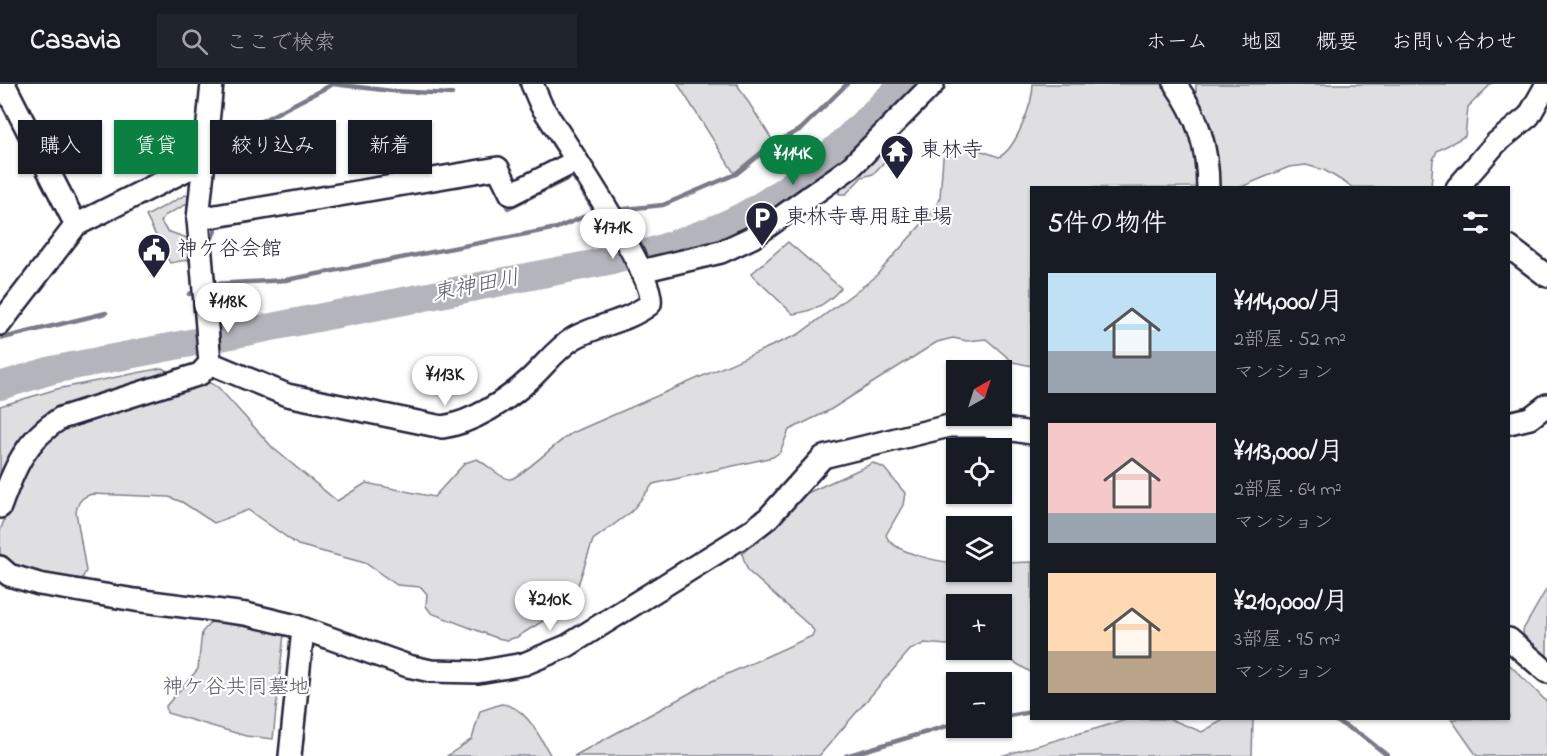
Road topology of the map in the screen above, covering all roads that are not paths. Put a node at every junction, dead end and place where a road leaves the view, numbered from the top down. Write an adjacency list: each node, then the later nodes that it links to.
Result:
1 (4, 84): 12 (street)
2 (212, 84): 8 (street)
3 (532, 84): 7 (street)
4 (933, 84): 14 (street)
5 (1174, 84): 9 (street)
6 (1546, 84): 10 (street)
7 (576, 161): 11 (street); 14 (street)
8 (202, 162): 11 (street); 12 (street)
9 (1208, 186)
10 (1459, 186)
11 (198, 219): 17 (street)
12 (76, 225): 16 (street)
13 (1510, 248): 15 (street)
14 (640, 270): 17 (street)
15 (1547, 276)
16 (0, 324)
17 (210, 359): 21 (street)
18 (1547, 405): 19 (street)
19 (1510, 423)
20 (1030, 433): 23 (street)
21 (0, 507)
22 (0, 567): 23 (street)
23 (303, 629): 26 (street)
24 (1510, 640): 25 (street)
25 (1547, 672)
26 (290, 756)

